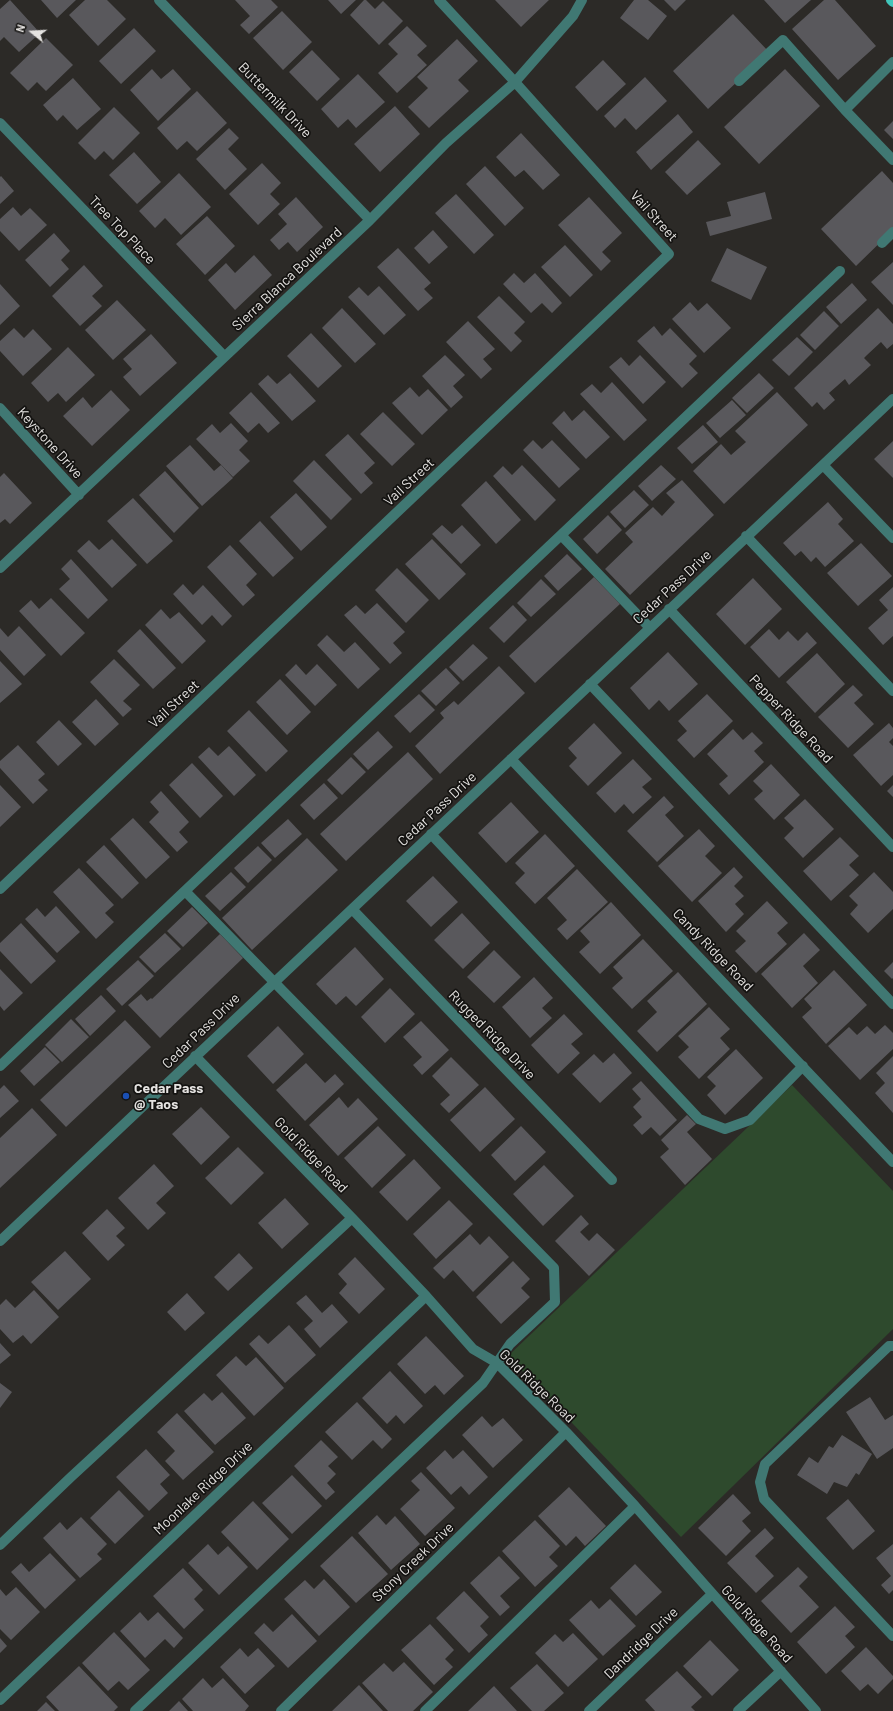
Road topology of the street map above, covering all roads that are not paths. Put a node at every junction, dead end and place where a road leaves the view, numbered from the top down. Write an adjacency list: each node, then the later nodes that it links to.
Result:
1 (158, 0): 10 (street, Buttermilk Drive)
2 (438, 0): 6 (street)
3 (582, 0): 6 (street, Sierra Blanca Boulevard)
4 (893, 62): 7 (street)
5 (739, 81): 7 (street)
6 (515, 82): 10 (street, Sierra Blanca Boulevard); 30 (street, Vail Street)
7 (845, 110): 9 (street)
8 (0, 123): 14 (street, Tree Top Place)
9 (893, 160)
10 (370, 220): 14 (street, Sierra Blanca Boulevard)
11 (893, 232): 12 (street)
12 (882, 243)
13 (840, 270): 19 (street)
14 (224, 356): 18 (street, Sierra Blanca Boulevard)
15 (893, 399): 17 (street, Cedar Pass Drive)
16 (0, 408): 18 (street, Keystone Drive)
17 (823, 465): 20 (street, Cedar Pass Drive); 21 (street)
18 (79, 496): 22 (street, Sierra Blanca Boulevard)
19 (561, 535): 24 (street); 31 (street)
20 (746, 536): 23 (street, Cedar Pass Drive); 26 (street)
21 (893, 538)
22 (0, 568)
23 (669, 609): 24 (street, Cedar Pass Drive); 29 (street, Pepper Ridge Road)
24 (650, 628): 25 (street, Cedar Pass Drive)
25 (590, 684): 27 (street, Cedar Pass Drive); 34 (street)
26 (893, 691)
27 (511, 759): 28 (street, Cedar Pass Drive); 37 (street, Candy Ridge Road)
28 (431, 834): 32 (street, Cedar Pass Drive); 37 (street)
29 (893, 847)
30 (0, 889)
31 (185, 891): 33 (street); 36 (street)
32 (352, 909): 33 (street, Cedar Pass Drive); 39 (street, Rugged Ridge Drive)
33 (273, 982): 35 (street, Cedar Pass Drive); 44 (street)
34 (893, 1004)
35 (195, 1056): 40 (street, Gold Ridge Road); 41 (street, Cedar Pass Drive)
36 (0, 1066)
37 (803, 1066): 38 (street, Candy Ridge Road)
38 (893, 1162)
39 (612, 1180)
40 (352, 1218): 42 (street, Gold Ridge Road); 47 (street)
41 (0, 1241)
42 (426, 1296): 44 (street, Gold Ridge Road); 51 (street, Moonlake Ridge Drive)
43 (893, 1346): 49 (street)
44 (497, 1363): 45 (street, Gold Ridge Road); 52 (street)
45 (566, 1432): 46 (street, Gold Ridge Road); 53 (street, Stony Creek Drive)
46 (635, 1506): 48 (street, Gold Ridge Road); 54 (street)
47 (0, 1545)
48 (712, 1594): 50 (street, Gold Ridge Road); 55 (street, Dandridge Drive)
49 (893, 1636)
50 (781, 1671): 56 (street); 57 (street, Gold Ridge Road)
51 (0, 1700)
52 (135, 1711)
53 (281, 1711)
54 (425, 1711)
55 (589, 1711)
56 (738, 1711)
57 (816, 1711)

